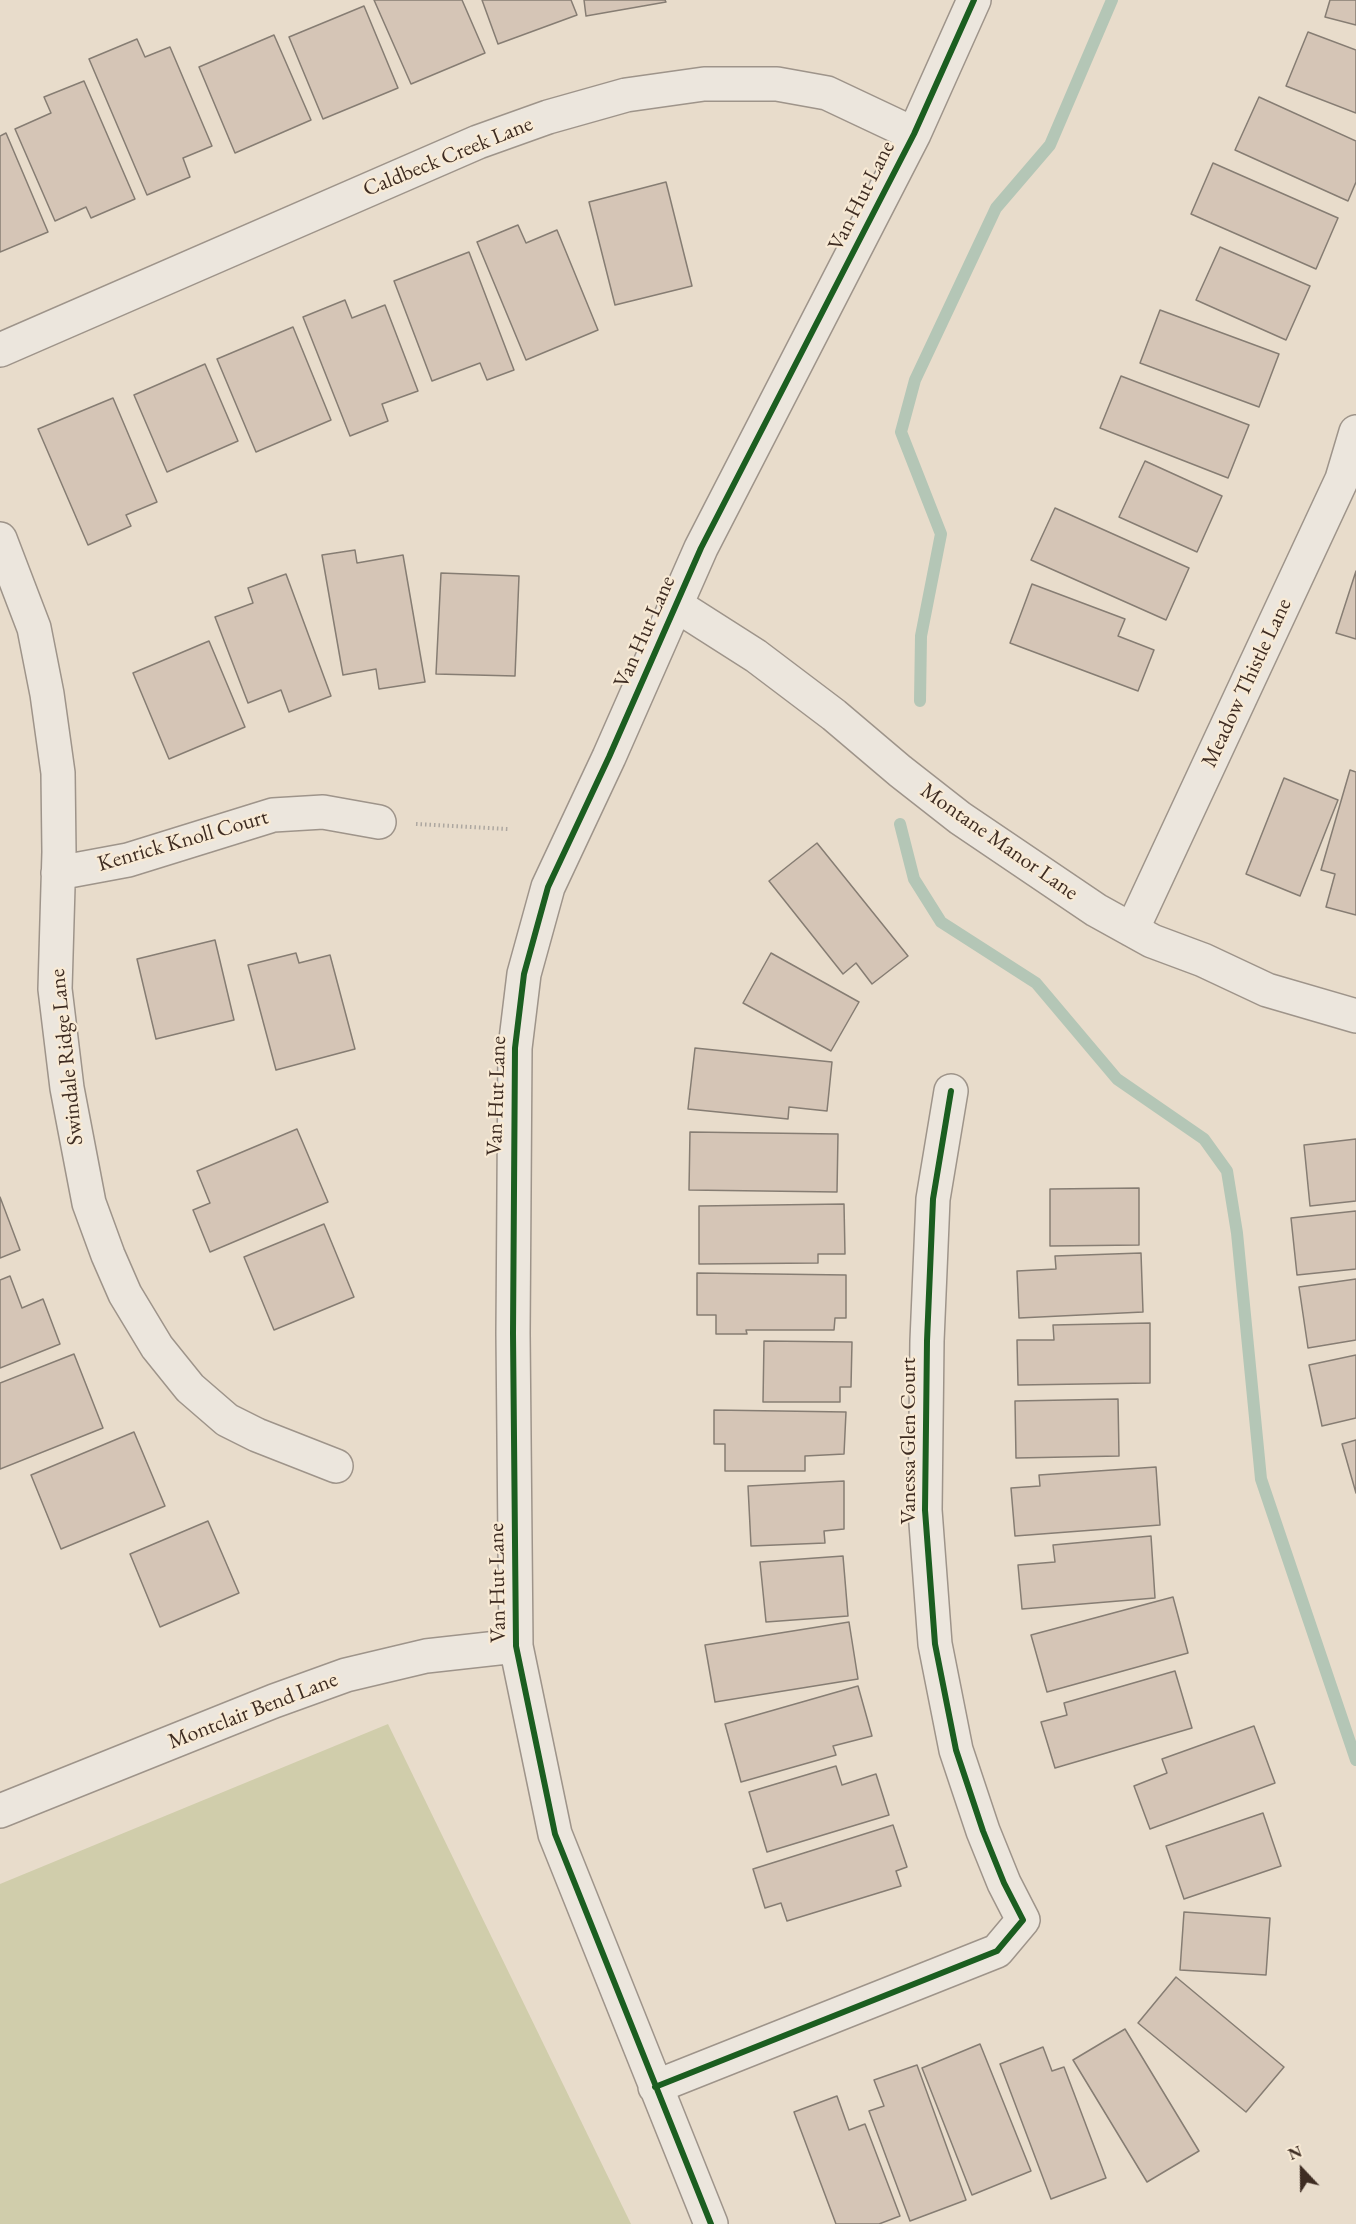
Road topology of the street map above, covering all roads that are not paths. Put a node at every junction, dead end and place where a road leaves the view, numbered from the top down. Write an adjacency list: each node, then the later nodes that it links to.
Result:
1 (974, 0): 2 (street, Van Hut Lane)
2 (914, 134): 3 (street, Caldbeck Creek Lane); 7 (street, Van Hut Lane)
3 (0, 350)
4 (1356, 432): 5 (street, Meadow Thistle Lane)
5 (1349, 480): 10 (street, Meadow Thistle Lane)
6 (0, 539): 9 (street, Swindale Ridge Lane)
7 (676, 604): 10 (street, Montane Manor Lane); 14 (street, Van Hut Lane)
8 (379, 822): 9 (street, Kenrick Knoll Court)
9 (58, 873): 13 (street, Swindale Ridge Lane)
10 (1132, 930): 11 (street, Montane Manor Lane)
11 (1356, 1016)
12 (951, 1091): 16 (street, Vanessa Glen Court)
13 (336, 1466)
14 (516, 1646): 15 (street, Montclair Bend Lane); 16 (street, Van Hut Lane)
15 (0, 1811)
16 (655, 2087): 17 (street, Van Hut Lane)
17 (711, 2224)

